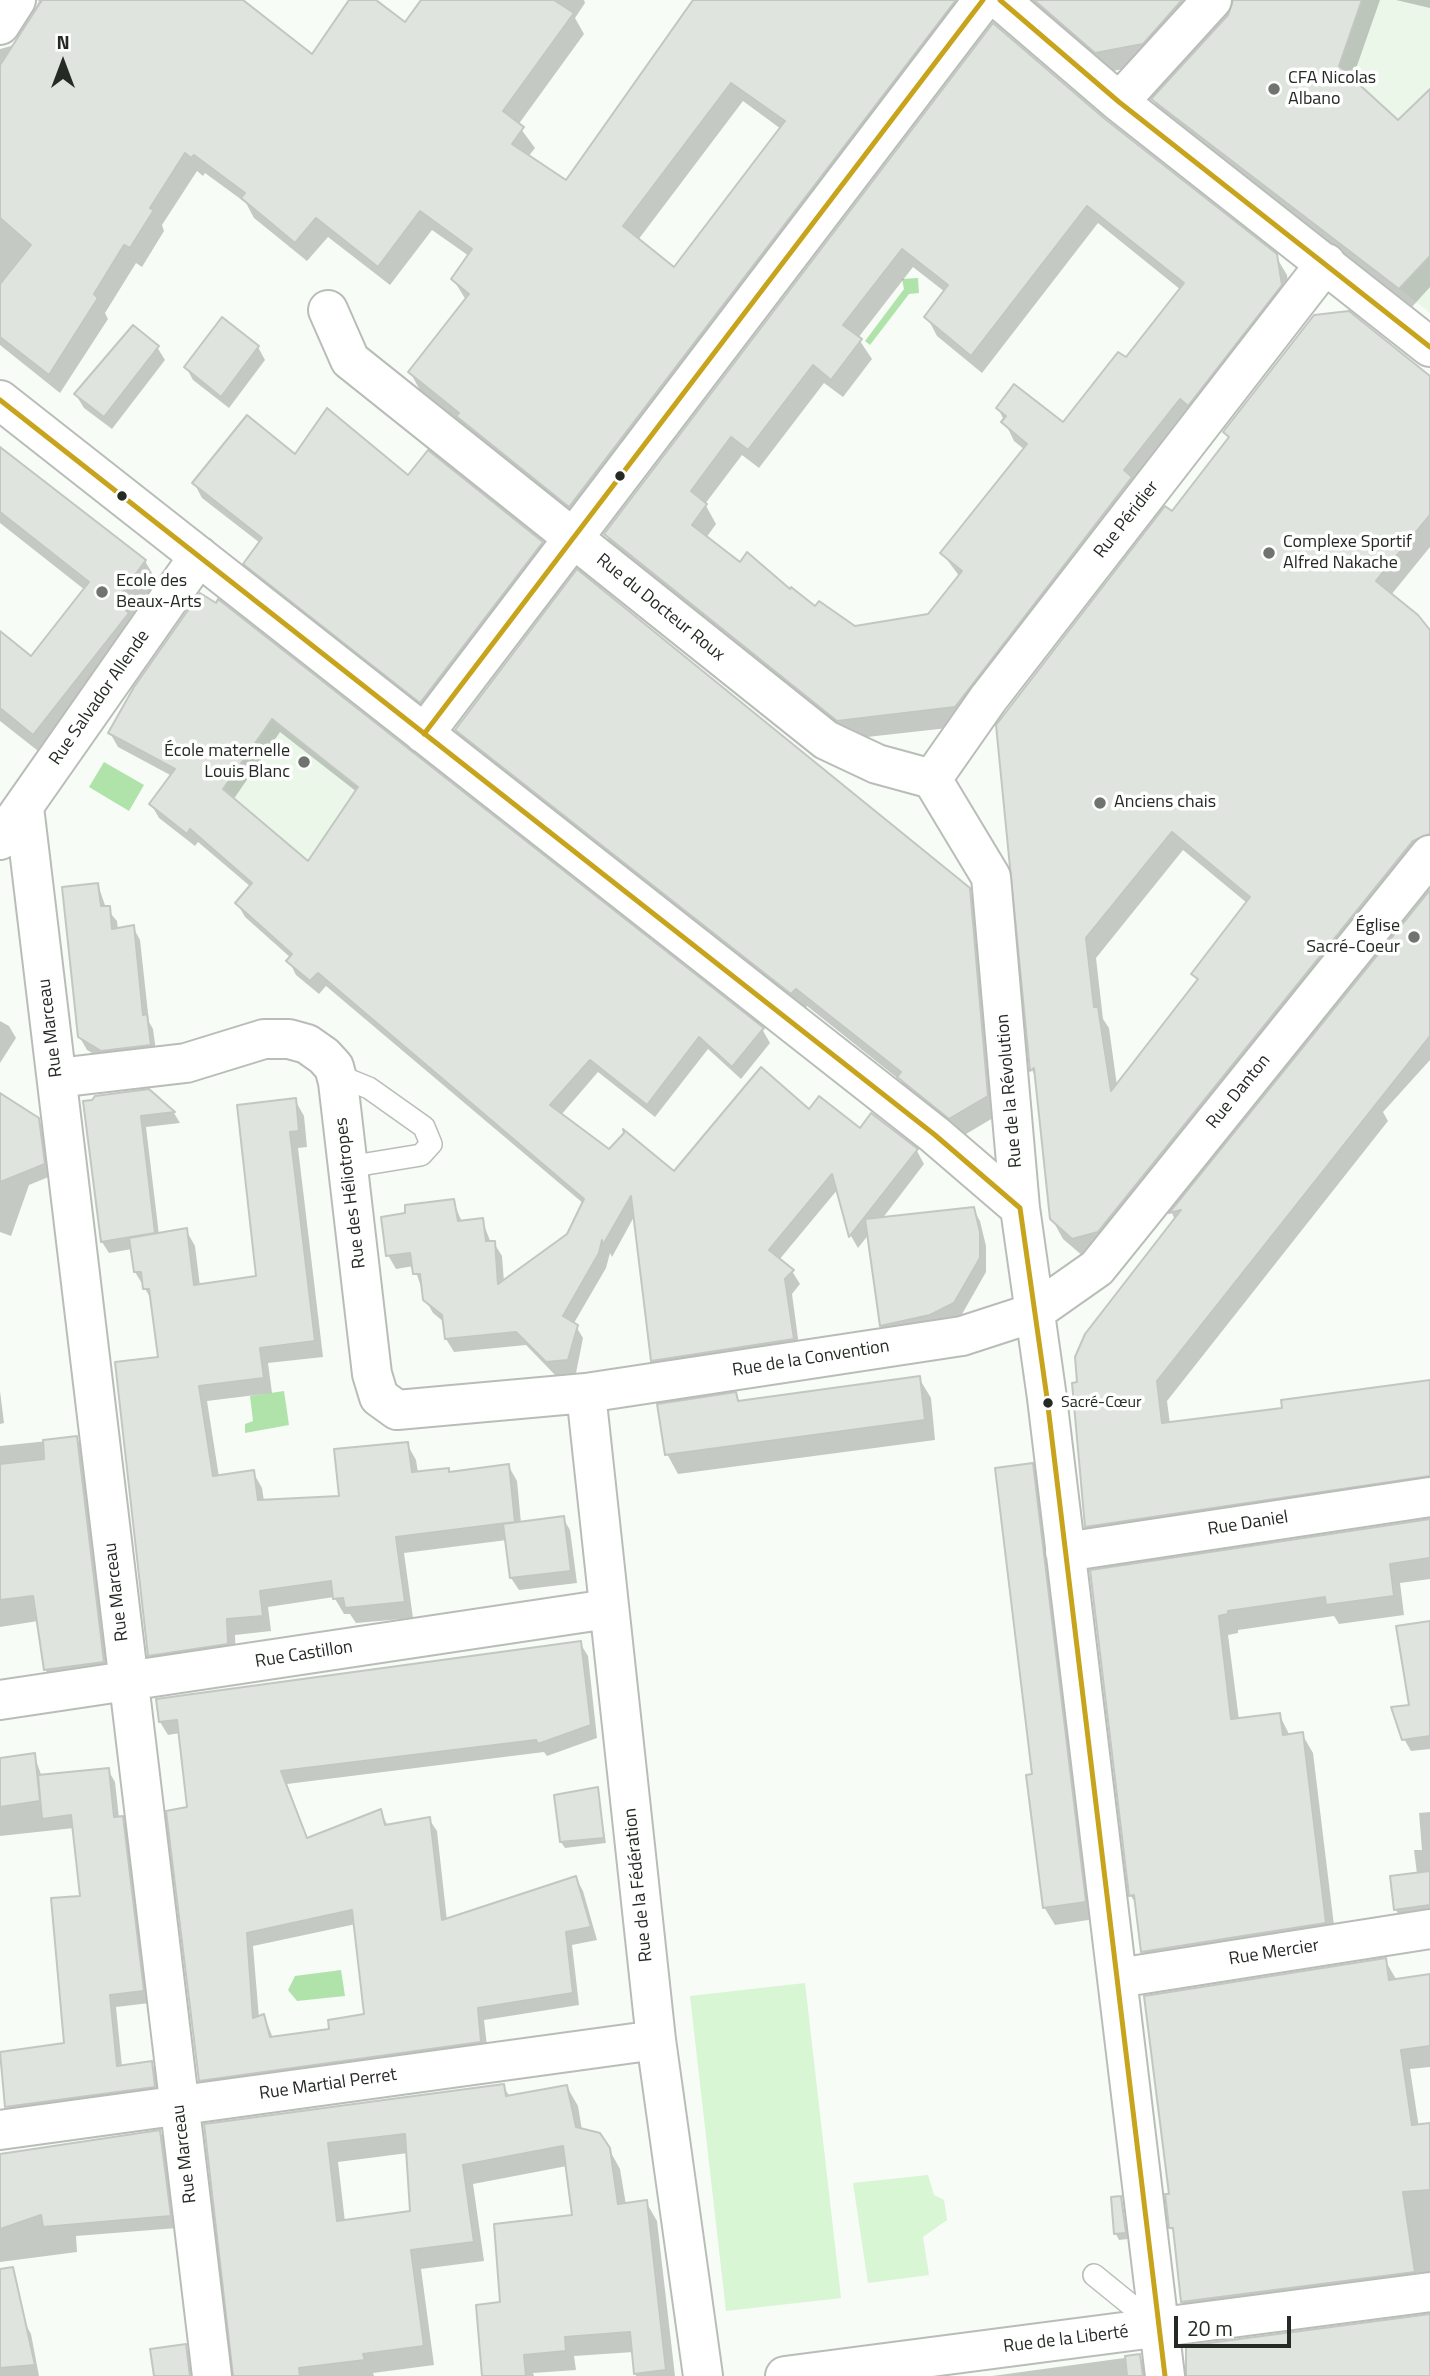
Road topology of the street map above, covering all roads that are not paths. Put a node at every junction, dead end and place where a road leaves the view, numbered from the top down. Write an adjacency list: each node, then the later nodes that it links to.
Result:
1 (16, 0): 5 (street)
2 (983, 0): 11 (street)
3 (1000, 0): 6 (street)
4 (1212, 0): 6 (street)
5 (0, 25)
6 (1119, 102): 7 (street)
7 (1325, 263): 9 (street); 14 (street, Rue Péridier)
8 (328, 310): 11 (street, Rue du Docteur Roux)
9 (1430, 347)
10 (0, 400): 12 (street)
11 (573, 538): 13 (street); 14 (street, Rue du Docteur Roux)
12 (199, 556): 13 (street); 15 (street, Rue Salvador Allende)
13 (424, 734): 21 (street)
14 (932, 779): 21 (street, Rue de la Révolution)
15 (24, 807): 16 (street, Rue Salvador Allende); 19 (street, Rue Marceau)
16 (0, 840)
17 (1430, 855): 22 (street, Rue Danton)
18 (337, 1074): 19 (street); 20 (street, Rue des Héliotropes); 20 (lane)
19 (57, 1079): 27 (street, Rue Marceau)
20 (348, 1167): 23 (street, Rue des Héliotropes)
21 (1020, 1208): 22 (street, Rue de la Révolution)
22 (1033, 1313): 23 (street, Rue de la Convention); 25 (street, Rue de la Révolution)
23 (586, 1393): 26 (street, Rue de la Fédération)
24 (1430, 1497): 25 (street, Rue Daniel)
25 (1065, 1552): 30 (street, Rue de la Révolution)
26 (608, 1609): 27 (street, Rue Castillon); 31 (street, Rue de la Fédération)
27 (128, 1682): 28 (street, Rue Castillon); 32 (street, Rue Marceau)
28 (0, 1700)
29 (1430, 1929): 30 (street, Rue Mercier)
30 (1118, 1978): 36 (street, Rue de la Révolution)
31 (656, 2040): 32 (street, Rue Martial Perret); 38 (street, Rue de la Fédération)
32 (179, 2106): 33 (street, Rue Martial Perret); 37 (street, Rue Marceau)
33 (0, 2130)
34 (1094, 2275): 36 (lane)
35 (1430, 2292): 36 (street, Rue de la Liberté)
36 (1160, 2328): 39 (street, Rue de la Liberté); 40 (street, Rue de la Révolution)
37 (212, 2376)
38 (703, 2376)
39 (785, 2376)
40 (1165, 2376)

